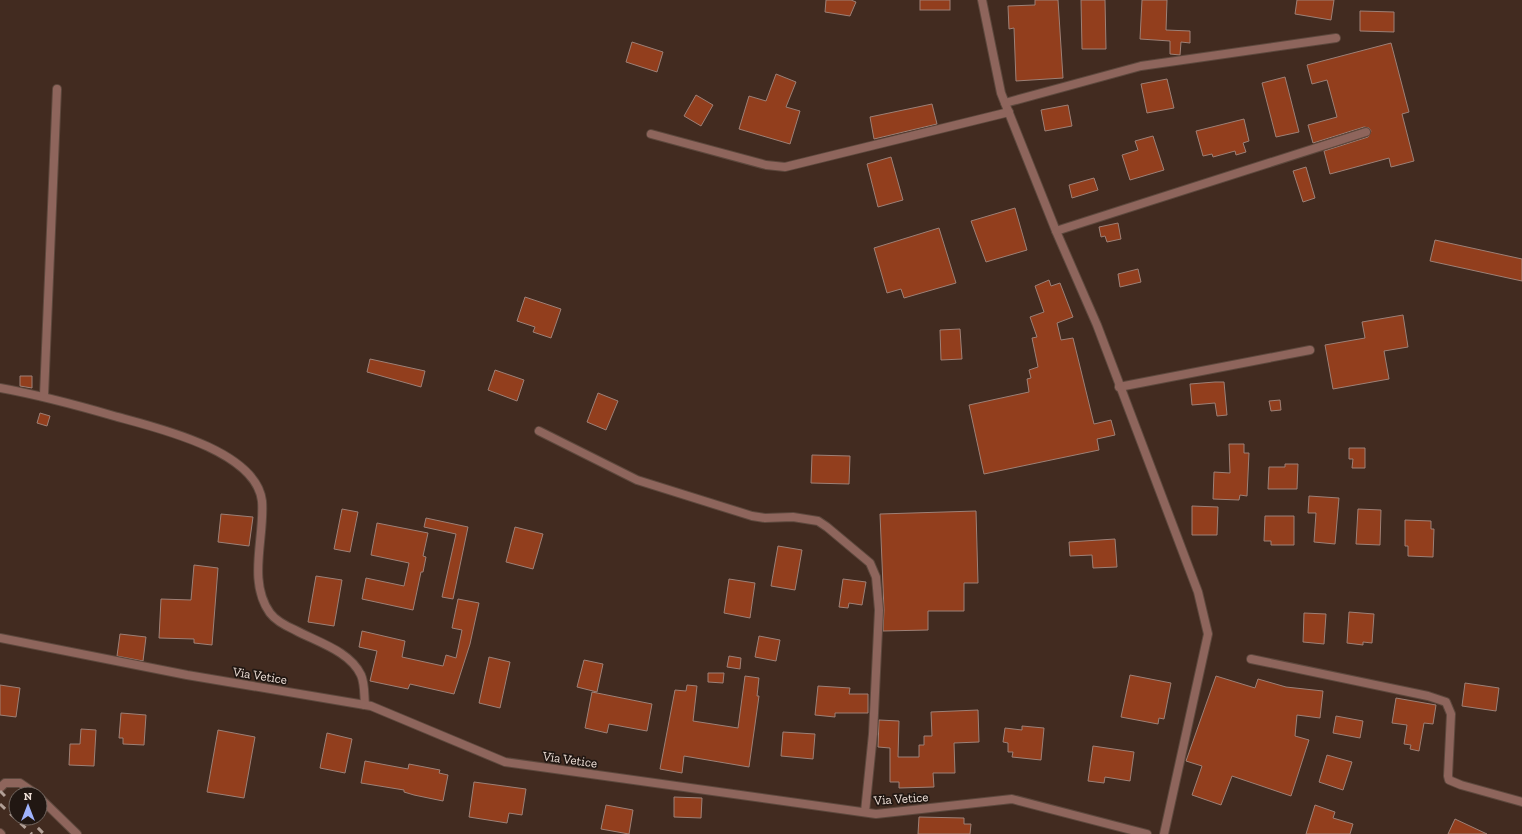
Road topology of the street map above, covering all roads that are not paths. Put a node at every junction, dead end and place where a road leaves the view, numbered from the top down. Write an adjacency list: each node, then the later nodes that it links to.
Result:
1 (982, 0): 4 (street)
2 (1336, 38): 4 (street)
3 (57, 89): 12 (street)
4 (1005, 103): 5 (street)
5 (1009, 112): 7 (street); 8 (street)
6 (1366, 132): 8 (street)
7 (651, 134)
8 (1056, 231): 10 (street)
9 (1310, 350): 10 (street)
10 (1119, 387): 24 (street)
11 (0, 388): 12 (street)
12 (44, 396): 16 (street)
13 (539, 431): 21 (street)
14 (0, 638): 16 (street, Via Vetice)
15 (1251, 659): 19 (street)
16 (365, 705): 21 (street, Via Vetice)
17 (24, 786): 18 (street)
18 (0, 788)
19 (1522, 802)
20 (48, 806): 22 (street)
21 (865, 812): 23 (street, Via Vetice)
22 (78, 834)
23 (1147, 834)
24 (1164, 834)

